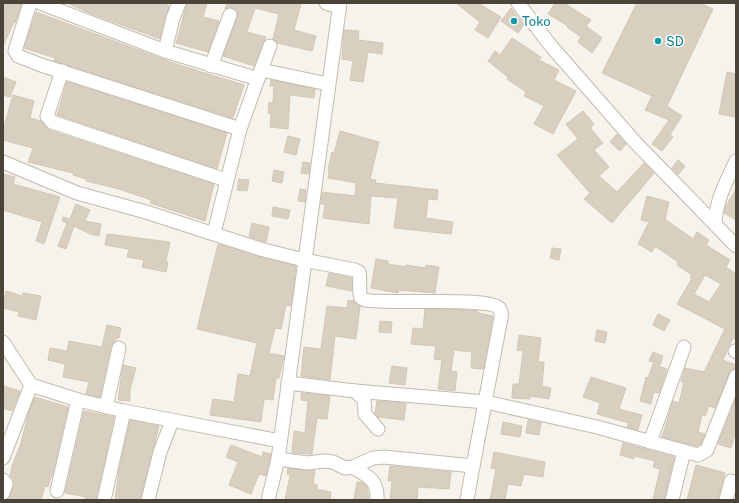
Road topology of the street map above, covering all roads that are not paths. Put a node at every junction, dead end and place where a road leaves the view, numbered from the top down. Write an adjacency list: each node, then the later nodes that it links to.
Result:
1 (30, 3): 11 (street)
2 (40, 3): 9 (street)
3 (179, 3): 9 (street)
4 (326, 3): 6 (street)
5 (518, 3): 18 (street)
6 (339, 5): 13 (street)
7 (230, 15): 10 (street)
8 (270, 46): 12 (street)
9 (165, 51): 10 (street)
10 (211, 66): 12 (street)
11 (62, 71): 14 (street); 17 (street)
12 (259, 74): 13 (street); 14 (street)
13 (328, 84): 21 (street)
14 (240, 129): 17 (street)
15 (736, 161): 18 (street)
16 (3, 162): 19 (street)
17 (226, 180): 19 (street)
18 (716, 224): 20 (street)
19 (214, 233): 21 (street)
20 (736, 246)
21 (304, 260): 26 (street); 30 (street)
22 (3, 342): 27 (street)
23 (684, 347): 36 (street)
24 (119, 348): 31 (street)
25 (736, 376): 37 (street)
26 (288, 383): 28 (street); 35 (street)
27 (32, 385): 29 (street); 38 (street)
28 (355, 391): 30 (street); 34 (street)
29 (78, 400): 31 (street); 44 (street)
30 (486, 402): 36 (street); 40 (street)
31 (106, 407): 32 (street)
32 (124, 411): 33 (street); 46 (street)
33 (172, 421): 35 (street); 47 (street)
34 (378, 429)
35 (280, 441): 39 (street)
36 (650, 442): 37 (street)
37 (684, 451): 51 (street)
38 (3, 458)
39 (278, 459): 41 (street); 48 (street)
40 (473, 466): 41 (street); 50 (street)
41 (353, 467): 49 (street)
42 (3, 480): 45 (street)
43 (731, 481): 52 (street)
44 (57, 491)
45 (3, 494)
46 (104, 500)
47 (148, 500)
48 (268, 500)
49 (377, 500)
50 (467, 500)
51 (672, 500)
52 (726, 500)

